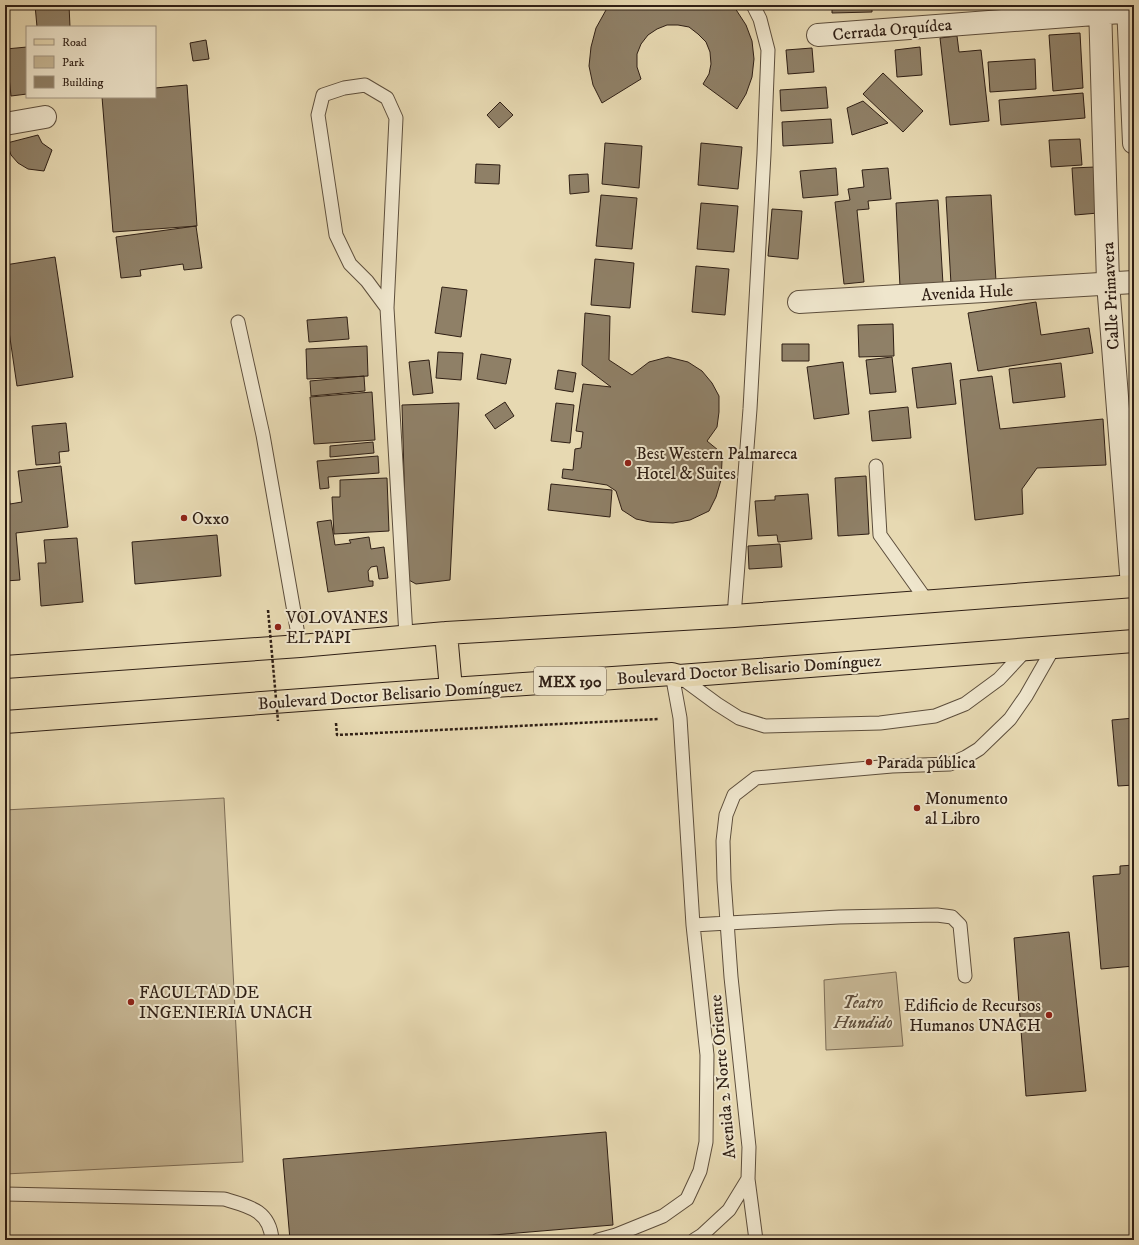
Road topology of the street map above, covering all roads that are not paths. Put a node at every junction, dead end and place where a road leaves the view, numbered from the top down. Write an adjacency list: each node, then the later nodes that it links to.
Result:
1 (753, 5): 16 (lane)
2 (1101, 9): 3 (street, Cerrada Orquídea); 4 (street, Cerrada Orquídea); 9 (street, Calle Primavera)
3 (1130, 9): 7 (street)
4 (818, 35)
5 (45, 117): 6 (street)
6 (5, 124)
7 (1134, 143)
8 (1134, 282): 9 (street, Avenida Hule)
9 (1108, 284): 10 (street, Avenida Hule); 14 (street, Calle Primavera)
10 (799, 302)
11 (387, 308): 11 (lane); 18 (lane)
12 (238, 322): 20 (lane)
13 (876, 466): 15 (lane)
14 (1133, 586): 15 (main road)
15 (927, 600): 16 (main road)
16 (734, 616): 17 (main road)
17 (446, 633): 18 (main road); 25 (main road)
18 (406, 636): 20 (main road)
19 (1134, 641): 21 (main road, Boulevard Doctor Belisario Domínguez / MEX 190)
20 (300, 646): 23 (main road)
21 (1054, 647): 22 (main road, Boulevard Doctor Belisario Domínguez / MEX 190); 27 (lane, Avenida 2 Norte Oriente)
22 (1027, 649): 24 (main road, Boulevard Doctor Belisario Domínguez / MEX 190); 24 (lane)
23 (5, 667)
24 (676, 675): 25 (main road, Boulevard Doctor Belisario Domínguez / MEX 190); 28 (lane, Avenida 2 Norte Oriente)
25 (451, 689): 26 (main road, Boulevard Doctor Belisario Domínguez / MEX 190)
26 (5, 722)
27 (726, 922): 28 (lane); 29 (lane); 30 (lane, Avenida 2 Norte Oriente)
28 (693, 924): 33 (lane, Avenida 2 Norte Oriente)
29 (965, 976)
30 (748, 1179): 34 (lane, Avenida 2 Norte Oriente); 35 (lane)
31 (5, 1194): 32 (lane)
32 (272, 1240)
33 (598, 1240)
34 (694, 1240)
35 (756, 1240)

